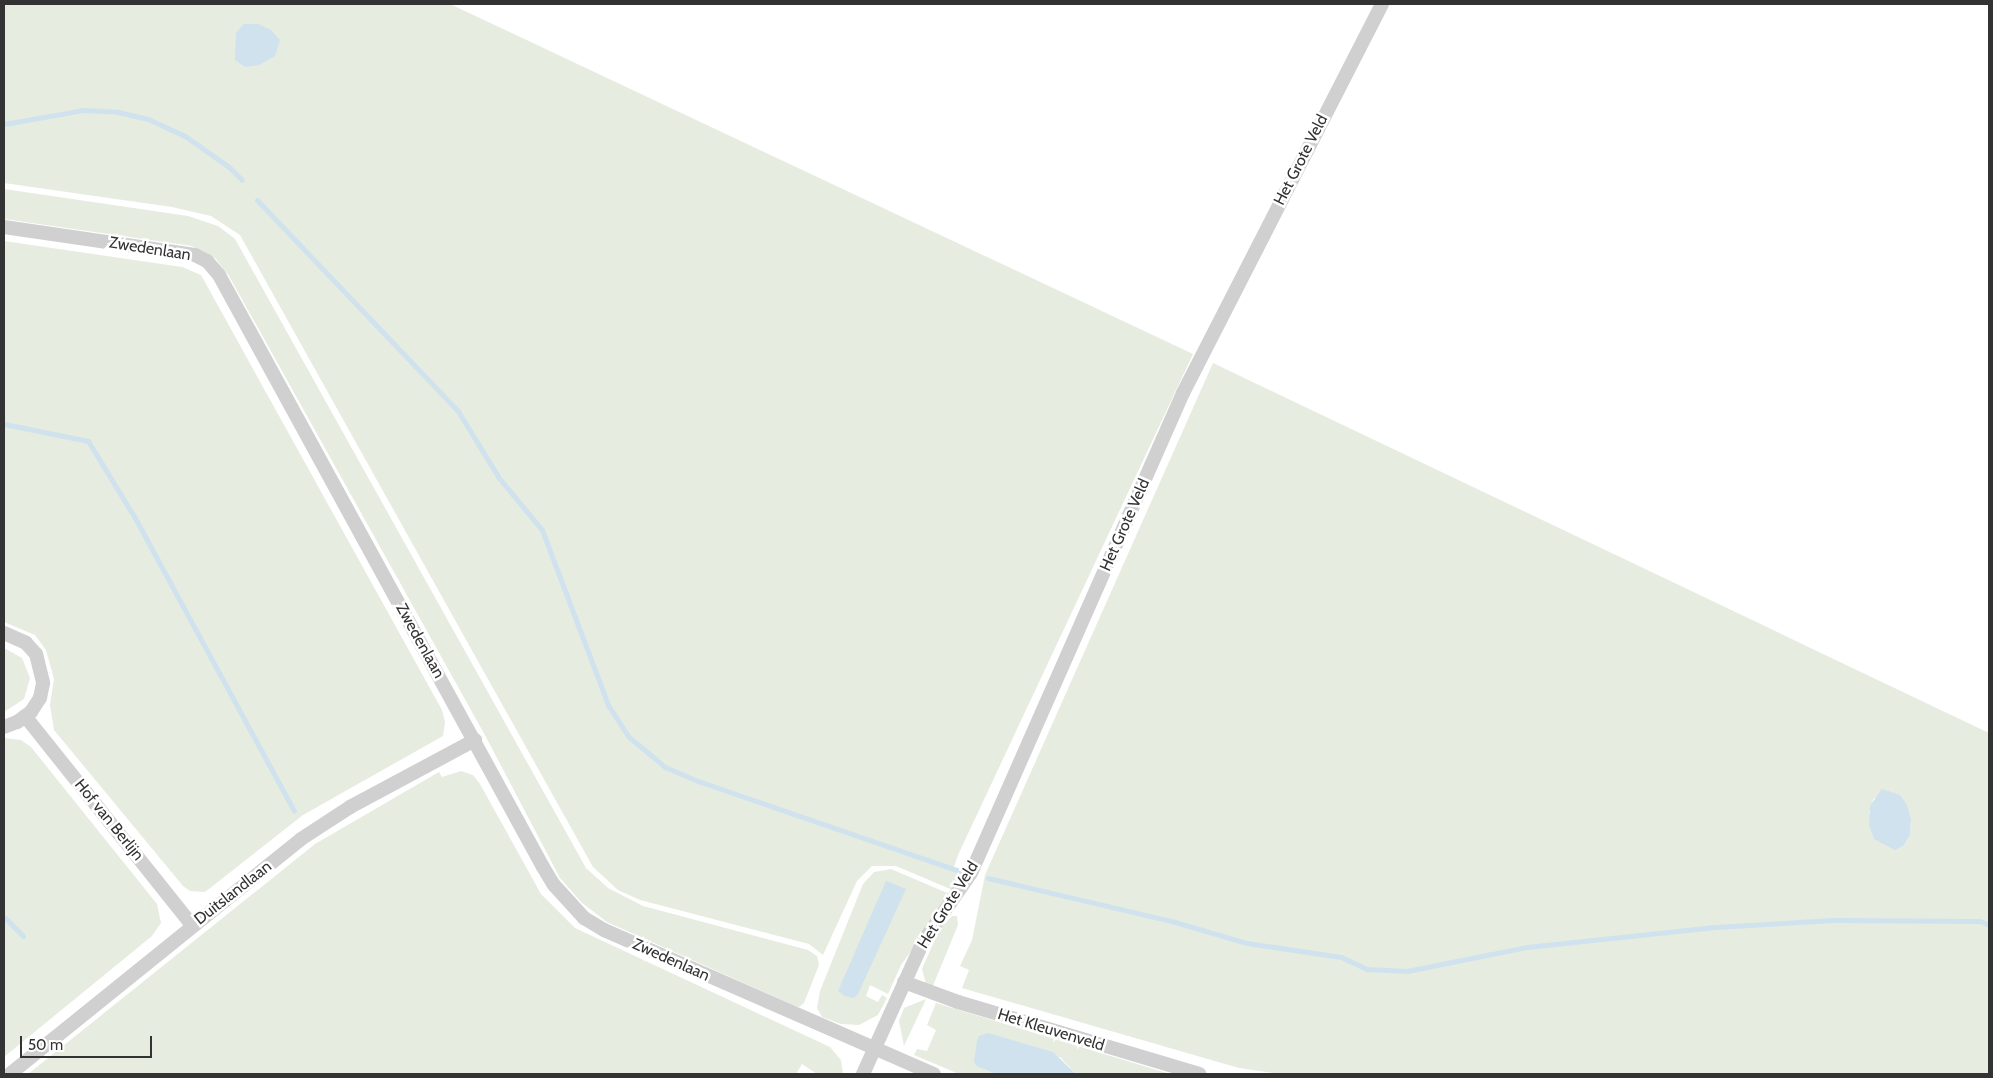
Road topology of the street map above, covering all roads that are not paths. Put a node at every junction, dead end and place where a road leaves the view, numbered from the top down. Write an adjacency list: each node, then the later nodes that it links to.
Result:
1 (1382, 4): 8 (street, Het Grote Veld)
2 (4, 227): 6 (street, Zwedenlaan)
3 (4, 633): 4 (street)
4 (25, 716): 5 (street); 7 (street, Hof van Berlijn)
5 (4, 727)
6 (474, 740): 7 (street, Duitslandlaan); 9 (street, Zwedenlaan)
7 (192, 925): 10 (street, Duitslandlaan)
8 (904, 982): 9 (street, Het Grote Veld); 13 (street, Het Kleuvenveld)
9 (876, 1048): 11 (street, Het Grote Veld); 12 (street, Zwedenlaan)
10 (10, 1074)
11 (862, 1074)
12 (934, 1074)
13 (1199, 1074)

